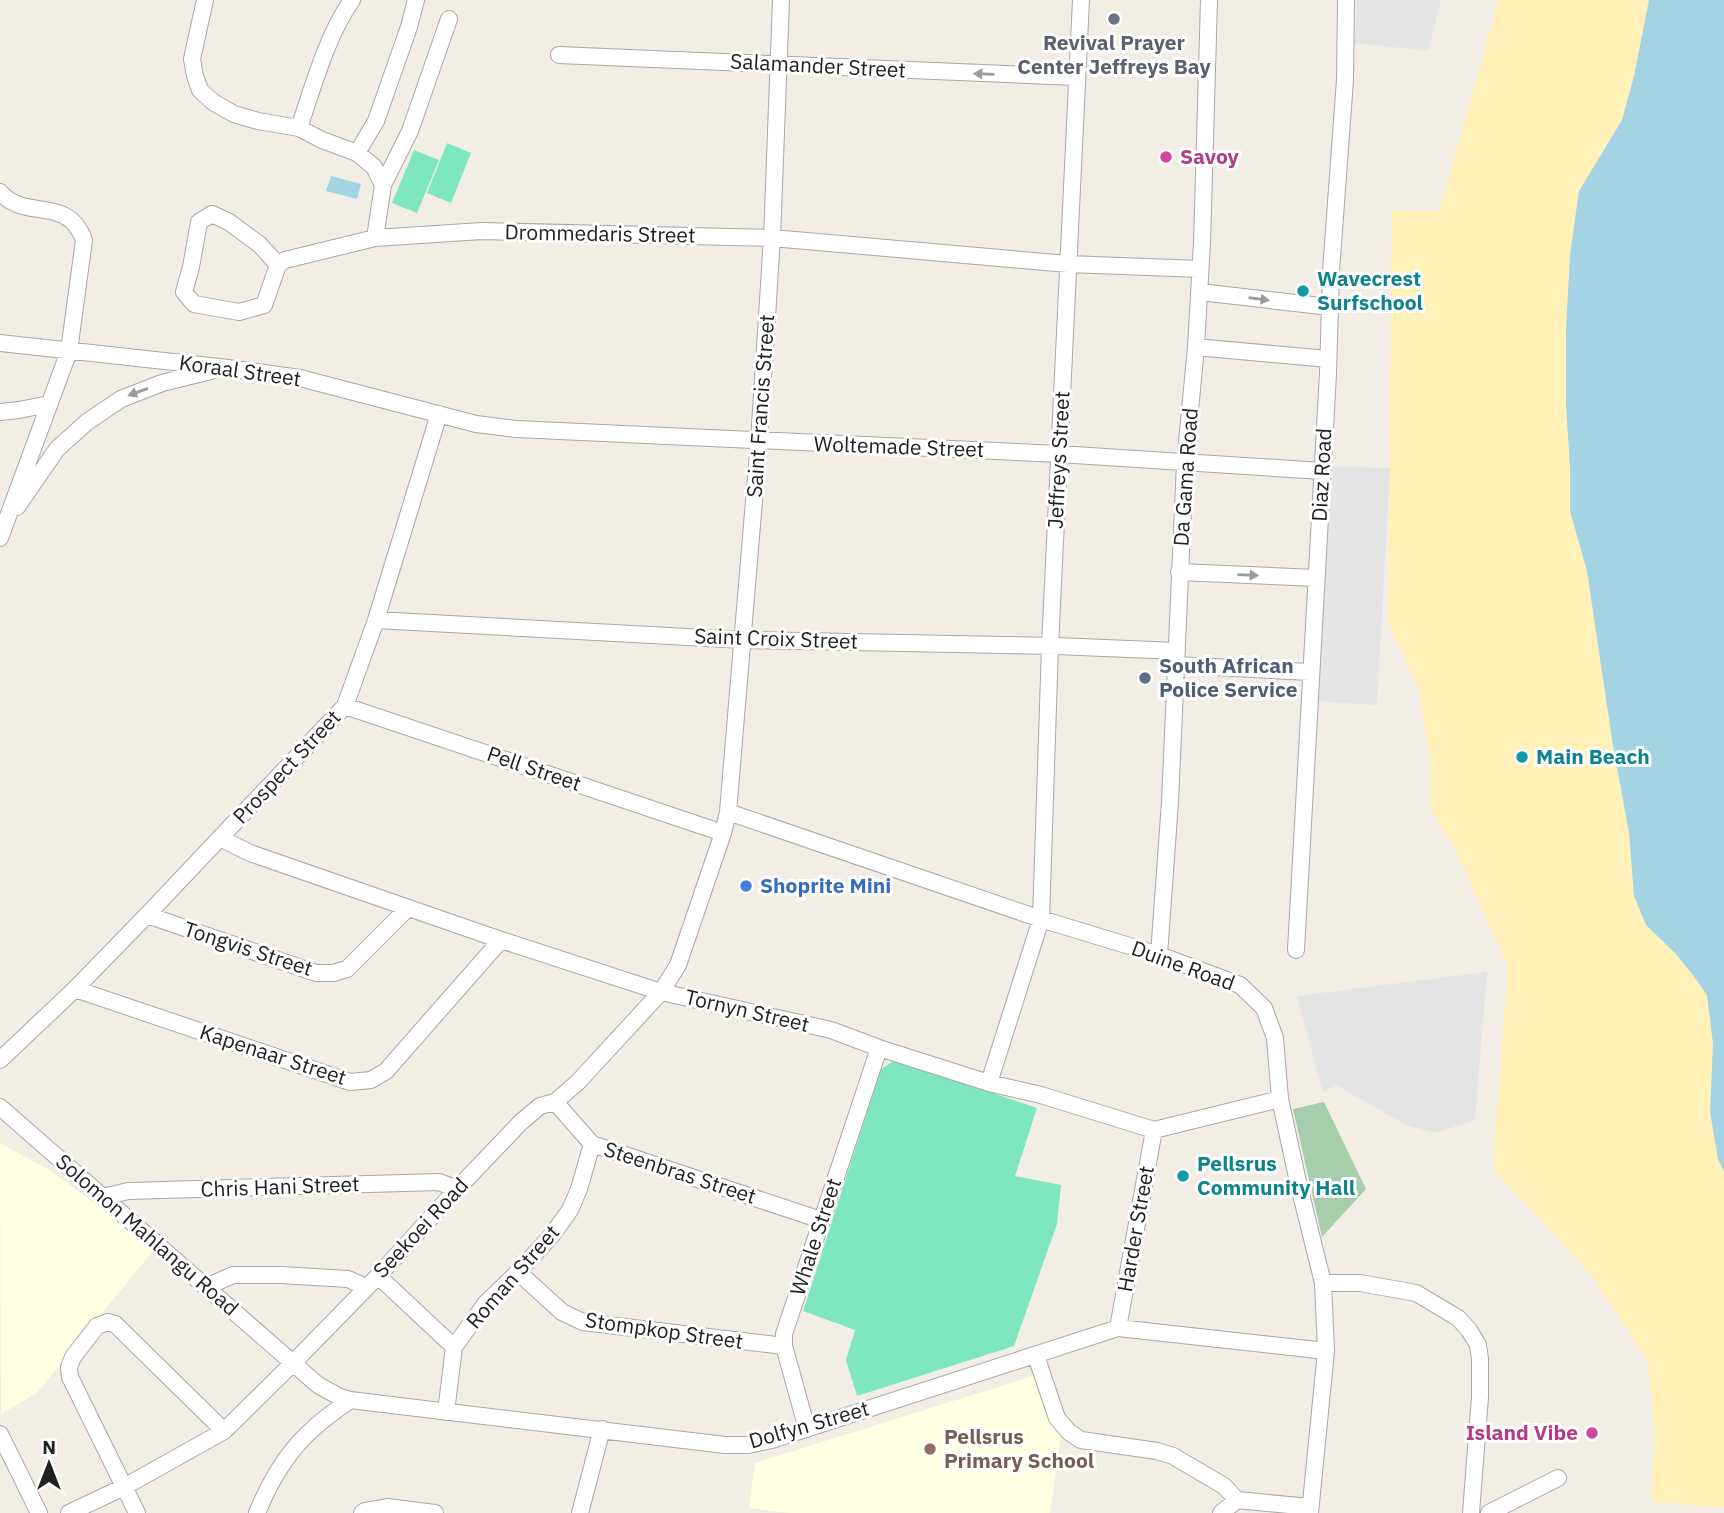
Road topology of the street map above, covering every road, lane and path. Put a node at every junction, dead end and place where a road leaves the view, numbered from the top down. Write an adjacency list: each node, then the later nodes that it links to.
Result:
1 (205, 0): 12 (street)
2 (352, 0): 12 (street)
3 (416, 0): 13 (street)
4 (781, 0): 10 (street, Saint Francis Street)
5 (1081, 0): 11 (street, Jeffreys Street)
6 (1209, 0): 20 (street, Da Gama Road)
7 (1346, 0): 22 (street, Diaz Road)
8 (449, 19): 14 (street)
9 (559, 55): 10 (street, Salamander Street)
10 (779, 65): 11 (street, Salamander Street, one-way to 10); 17 (street, Saint Francis Street)
11 (1076, 77): 18 (street, Jeffreys Street)
12 (299, 128): 13 (street)
13 (357, 153): 14 (street)
14 (383, 185): 16 (street)
15 (0, 192): 25 (street)
16 (375, 238): 17 (street, Drommedaris Street); 19 (street, Drommedaris Street)
17 (772, 238): 18 (street, Drommedaris Street); 32 (street, Saint Francis Street)
18 (1068, 264): 20 (street, Drommedaris Street); 33 (street, Jeffreys Street)
19 (278, 265): 19 (street)
20 (1200, 270): 21 (street, Da Gama Road)
21 (1200, 292): 22 (street, one-way to 22); 24 (street, Da Gama Road)
22 (1330, 307): 26 (street, Diaz Road)
23 (0, 343): 25 (street, Koraal Street)
24 (1196, 347): 26 (street); 34 (street, Da Gama Road)
25 (69, 351): 27 (street, Koraal Street); 28 (street)
26 (1328, 359): 35 (street, Diaz Road)
27 (228, 368): 30 (street, Koraal Street); 36 (street, one-way to 36)
28 (49, 404): 29 (street); 36 (street)
29 (0, 412)
30 (439, 414): 31 (street, Koraal Street); 39 (street, Prospect Street)
31 (476, 424): 32 (street, Woltemade Street)
32 (759, 441): 33 (street, Woltemade Street); 40 (street, Saint Francis Street)
33 (1059, 454): 34 (street, Woltemade Street); 41 (street, Jeffreys Street)
34 (1185, 463): 35 (street, Woltemade Street); 37 (street, Da Gama Road)
35 (1322, 471): 38 (street, Diaz Road)
36 (2, 532)
37 (1180, 572): 38 (street, one-way to 38); 42 (street, Da Gama Road)
38 (1316, 578): 43 (street, Diaz Road)
39 (376, 620): 40 (street, Saint Croix Street); 44 (street, Prospect Street)
40 (743, 640): 41 (street, Saint Croix Street); 45 (street, Saint Francis Street)
41 (1050, 646): 42 (street, Saint Croix Street); 50 (street, Jeffreys Street)
42 (1176, 658): 43 (street, Saint Croix Street); 53 (street, Da Gama Road)
43 (1310, 672): 52 (street, Diaz Road)
44 (345, 706): 46 (street, Pell Street); 47 (street, Prospect Street)
45 (728, 812): 46 (street, Saint Francis Street); 50 (street, Duine Road)
46 (723, 833): 55 (street, Saint Francis Street)
47 (220, 838): 48 (street, Tornyn Street); 49 (street, Prospect Street)
48 (408, 908): 49 (street, Tongvis Street); 51 (street, Tornyn Street)
49 (147, 915): 54 (street, Prospect Street)
50 (1041, 919): 53 (street, Duine Road); 58 (street, Jeffreys Street)
51 (500, 940): 54 (street, Kapenaar Street); 55 (street, Tornyn Street)
52 (1296, 950)
53 (1159, 955): 59 (street, Duine Road)
54 (75, 989): 57 (street, Prospect Street)
55 (661, 992): 56 (street, Tornyn Street); 60 (street, Seekoei Road)
56 (879, 1048): 58 (street, Tornyn Street); 66 (street, Whale Street)
57 (0, 1060)
58 (989, 1083): 62 (street, Tornyn Street)
59 (1280, 1099): 62 (street); 69 (street, Duine Road)
60 (555, 1102): 63 (street, Steenbras Street); 64 (street, Seekoei Road)
61 (0, 1107): 65 (street, Solomon Mahlangu Road)
62 (1154, 1130): 71 (street, Harder Street)
63 (592, 1144): 66 (street, Steenbras Street); 67 (street, Roman Street)
64 (457, 1189): 65 (street, Chris Hani Street); 68 (street, Seekoei Road)
65 (103, 1197): 70 (street, Solomon Mahlangu Road)
66 (821, 1220): 72 (street, Whale Street)
67 (518, 1272): 72 (street, Stompkop Street); 73 (street, Roman Street)
68 (372, 1281): 70 (street); 73 (street); 76 (street, Seekoei Road)
69 (1323, 1283): 74 (street, Duine Road); 95 (street)
70 (206, 1287): 76 (street, Solomon Mahlangu Road)
71 (1118, 1328): 74 (street, Dolfyn Street); 75 (street, Dolfyn Street)
72 (784, 1346): 80 (street, Whale Street)
73 (454, 1347): 78 (street, Roman Street)
74 (1326, 1352): 86 (street, Duine Road)
75 (1036, 1356): 80 (street, Dolfyn Street); 85 (street)
76 (293, 1363): 77 (street, Dolfyn Street); 81 (street, Seekoei Road)
77 (350, 1400): 78 (street, Dolfyn Street); 90 (street)
78 (446, 1412): 79 (street, Dolfyn Street)
79 (602, 1429): 80 (street, Dolfyn Street); 93 (street)
80 (807, 1429)
81 (224, 1431): 84 (street, Seekoei Road); 84 (street)
82 (0, 1434): 87 (street)
83 (1558, 1478): 96 (street)
84 (124, 1487): 88 (street, Seekoei Road); 89 (street)
85 (1237, 1500): 86 (street); 94 (street)
86 (1310, 1510)
87 (39, 1513)
88 (69, 1513)
89 (137, 1513)
90 (257, 1513)
91 (362, 1513): 92 (street)
92 (435, 1513)
93 (580, 1513)
94 (1221, 1513)
95 (1471, 1513)
96 (1489, 1513)

